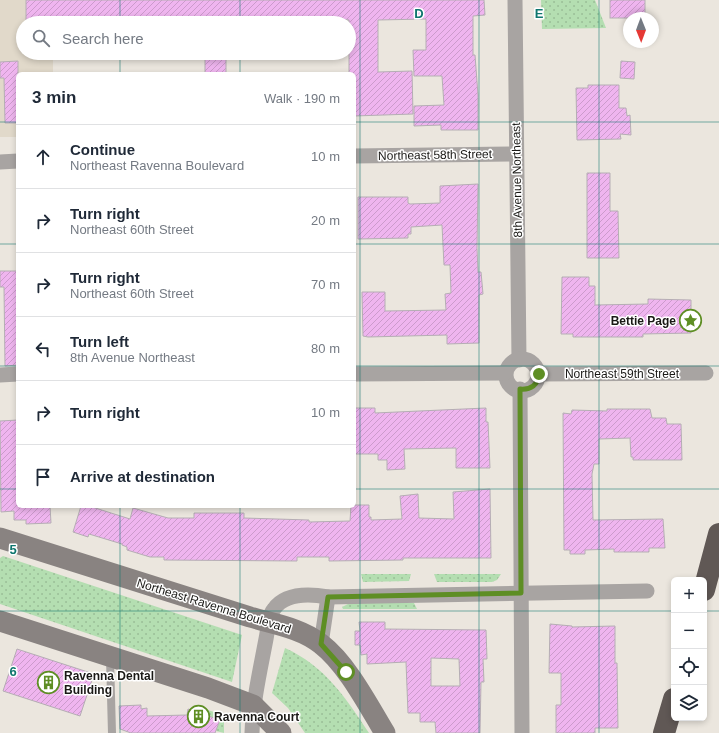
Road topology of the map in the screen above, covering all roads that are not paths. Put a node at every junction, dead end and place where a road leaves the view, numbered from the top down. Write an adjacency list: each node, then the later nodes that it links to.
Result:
1 (515, 0): 2 (street, 8th Avenue Northeast)
2 (516, 154): 3 (street, Northeast 58th Street); 6 (street, 8th Avenue Northeast)
3 (356, 156)
4 (16, 161): 5 (street)
5 (0, 162)
6 (520, 360): 7 (street); 11 (street)
7 (505, 373): 10 (street); 13 (street)
8 (706, 373): 11 (street, Northeast 59th Street)
9 (16, 374): 12 (street)
10 (356, 374)
11 (539, 374): 13 (street)
12 (0, 375)
13 (520, 389): 18 (street)
14 (719, 534): 16 (highway)
15 (0, 538): 21 (main road, Northeast Ravenna Boulevard)
16 (707, 579)
17 (647, 591): 18 (street)
18 (521, 593): 19 (street); 30 (street)
19 (328, 597): 21 (street); 22 (street)
20 (0, 621): 23 (main road)
21 (269, 622): 22 (main road, Northeast Ravenna Boulevard); 24 (street)
22 (321, 644): 29 (main road, Northeast Ravenna Boulevard)
23 (110, 657): 24 (main road); 26 (lane)
24 (253, 705): 27 (street); 28 (main road)
25 (671, 709): 31 (highway)
26 (112, 733)
27 (252, 733)
28 (281, 733)
29 (385, 733)
30 (522, 733)
31 (664, 733)

